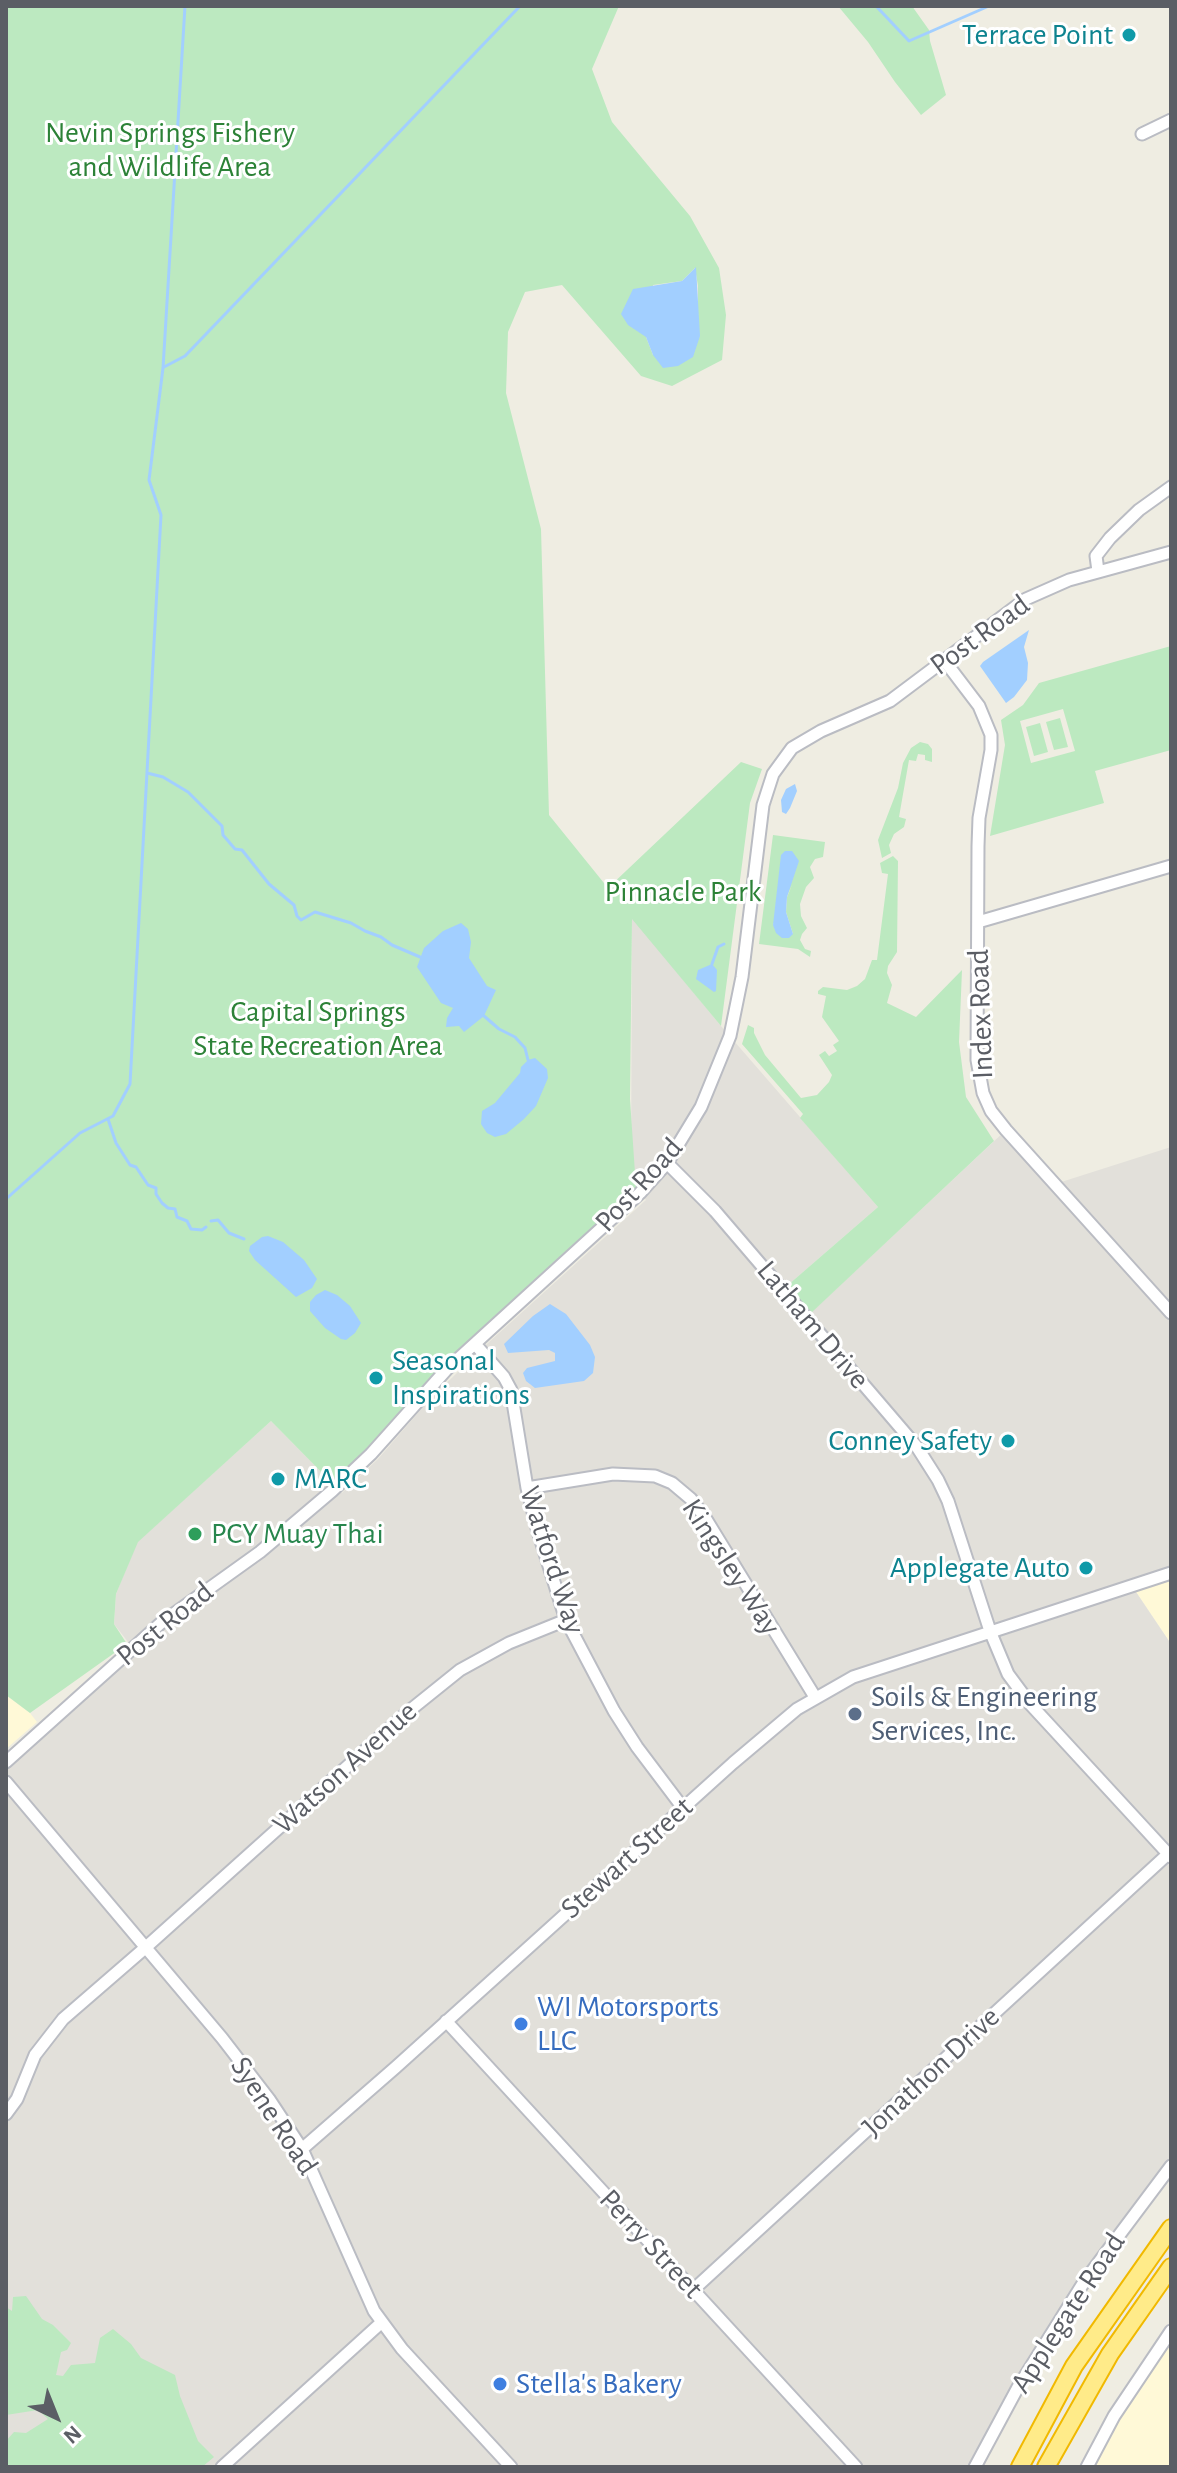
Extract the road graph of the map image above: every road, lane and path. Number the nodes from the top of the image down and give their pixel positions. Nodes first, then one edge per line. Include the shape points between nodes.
1 (1171, 120) edge
2 (1142, 134) dead end
3 (1171, 487) edge
4 (1171, 552) edge
5 (1098, 571) junction
6 (944, 660) junction
7 (1171, 866) edge
8 (978, 922) junction
9 (667, 1163) junction
10 (1171, 1313) edge
11 (475, 1344) junction
12 (527, 1488) junction
13 (1171, 1573) edge
14 (566, 1620) junction
15 (990, 1631) junction
16 (815, 1697) junction
17 (6, 1762) edge
18 (6, 1782) edge
19 (683, 1808) junction
20 (1169, 1856) edge
21 (145, 1948) junction
22 (446, 2021) junction
23 (6, 2114) edge
24 (302, 2149) junction
25 (1171, 2166) edge
26 (1171, 2228) edge
27 (1171, 2267) edge
28 (693, 2290) junction
29 (382, 2322) junction
30 (1171, 2331) edge
31 (1074, 2366) junction
32 (222, 2467) edge
33 (511, 2467) edge
34 (856, 2467) edge
35 (975, 2467) edge
36 (1013, 2467) edge
37 (1020, 2467) edge
38 (1046, 2467) edge
39 (1087, 2467) edge

1 - 2 street
3 - 5 street via 1110,538 1096,556
4 - 5 street, Post Road
5 - 6 street, Post Road via 1026,599
6 - 8 street, Index Road via 979,706 991,735 978,832
6 - 9 street, Post Road via 890,701 804,740 773,774 763,805 735,1019 708,1093
7 - 8 street
8 - 10 street, Index Road via 977,1060 991,1111
9 - 11 street, Post Road
9 - 15 street, Latham Drive via 715,1211 917,1447 948,1501
11 - 12 street, Watford Way via 511,1390
11 - 17 street, Post Road via 332,1491 260,1552 161,1623
12 - 14 street, Watford Way
12 - 16 street, Kingsley Way via 613,1474 655,1476 672,1483 704,1516
13 - 15 street, Stewart Street
14 - 19 street, Watford Way via 614,1711
14 - 21 street, Watson Avenue via 509,1643 452,1675
15 - 16 street, Stewart Street via 853,1677
15 - 20 street, Latham Drive via 1008,1674 1031,1705
16 - 19 street, Stewart Street
18 - 21 street, Syene Road
19 - 22 street, Stewart Street
20 - 28 street, Jonathon Drive
21 - 23 street via 46,2038
21 - 24 street, Syene Road via 222,2038
22 - 24 street, Stewart Street
22 - 28 street, Perry Street
24 - 29 street, Syene Road
25 - 35 street, Applegate Road via 1084,2282
26 - 31 highway
27 - 38 highway via 1110,2354
28 - 34 street, Perry Street
29 - 32 street
29 - 33 street, Syene Road
30 - 39 street
31 - 36 highway
31 - 37 highway

